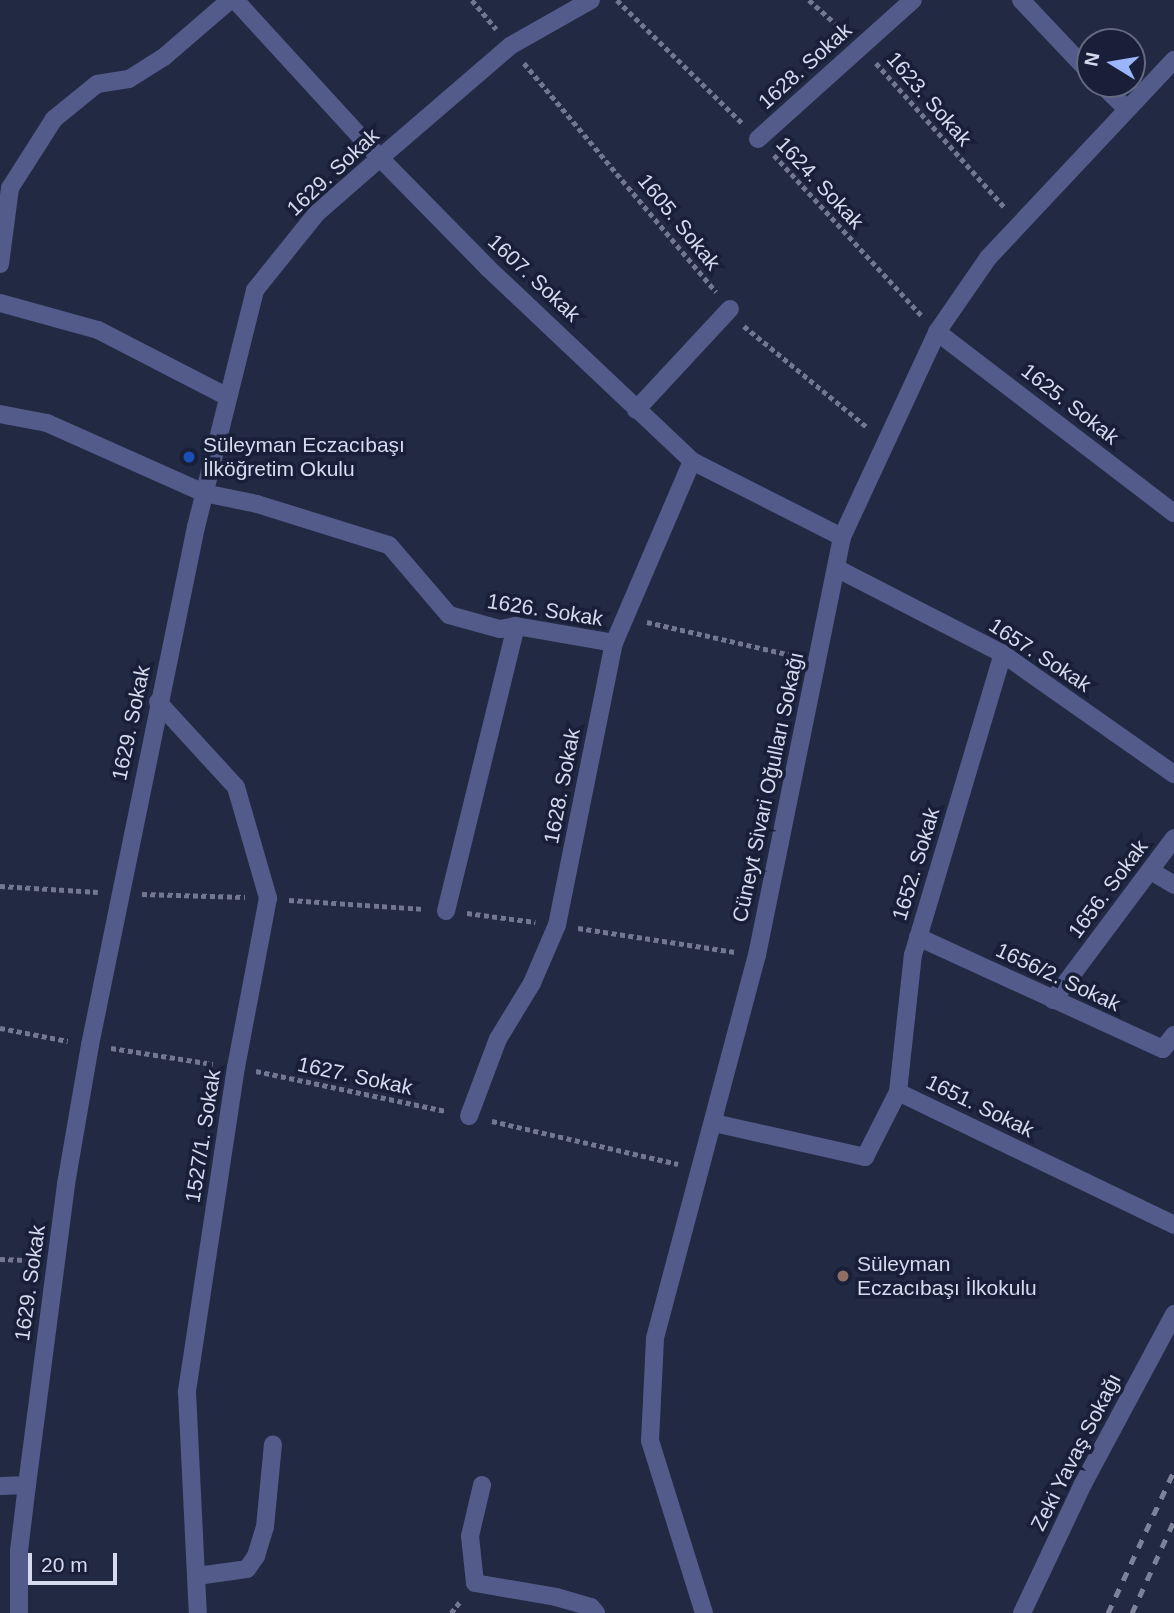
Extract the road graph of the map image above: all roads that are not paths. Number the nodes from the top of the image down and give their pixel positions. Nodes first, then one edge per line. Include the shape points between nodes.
1 (233, 0) edge
2 (591, 0) edge
3 (914, 0) edge
4 (1021, 0) edge
5 (1076, 59) edge
6 (1174, 60) edge
7 (1116, 98) edge
8 (1127, 109) junction
9 (758, 139) road end
10 (380, 158) junction
11 (0, 264) edge
12 (0, 303) edge
13 (730, 309) road end
14 (937, 332) junction
15 (226, 396) junction
16 (636, 410) junction
17 (0, 414) edge
18 (692, 461) junction
19 (204, 494) junction
20 (1174, 513) edge
21 (842, 537) junction
22 (836, 568) junction
23 (516, 626) junction
24 (614, 643) junction
25 (1003, 654) junction
26 (158, 702) junction
27 (1174, 774) edge
28 (1174, 838) edge
29 (1152, 871) junction
30 (1174, 885) edge
31 (446, 911) dead end
32 (918, 937) junction
33 (1053, 1000) junction
34 (1174, 1035) edge
35 (898, 1092) junction
36 (469, 1116) road end
37 (714, 1123) junction
38 (1174, 1224) edge
39 (1174, 1314) edge
40 (273, 1444) dead end
41 (27, 1485) junction
42 (482, 1485) dead end
43 (0, 1486) edge
44 (197, 1576) junction
45 (19, 1613) edge
46 (198, 1613) edge
47 (596, 1613) edge
48 (704, 1613) edge
49 (1022, 1613) edge

1 - 10 street, 1607. Sokak
1 - 11 street via 164,57 129,79 97,84 54,119 10,188
2 - 10 street, 1629. Sokak via 510,46
3 - 9 street, 1628. Sokak
4 - 5 street
6 - 8 street, Cüneyt Sivari Oğulları Sokağı
7 - 8 street
8 - 14 street, Cüneyt Sivari Oğulları Sokağı via 988,258
10 - 15 street, 1629. Sokak via 317,213 255,290
10 - 16 street, 1607. Sokak
12 - 15 street via 98,330
13 - 16 street
14 - 20 street, 1625. Sokak
14 - 21 street, Cüneyt Sivari Oğulları Sokağı
15 - 19 street, 1629. Sokak
16 - 18 street, 1607. Sokak
17 - 19 street, 1626. Sokak via 47,423
18 - 21 street, 1607. Sokak
18 - 24 street, 1628. Sokak
19 - 23 street, 1626. Sokak via 257,504 389,545 449,615 500,629
19 - 26 street, 1629. Sokak
21 - 22 street, Cüneyt Sivari Oğulları Sokağı
22 - 25 street, 1657. Sokak
22 - 37 street, Cüneyt Sivari Oğulları Sokağı via 757,955
23 - 24 street, 1626. Sokak
23 - 31 street
24 - 36 street, 1628. Sokak via 556,925 532,983 498,1039
25 - 27 street, 1657. Sokak
25 - 32 street, 1652. Sokak
26 - 41 street, 1629. Sokak via 90,1045
26 - 44 street, 1527/1. Sokak via 236,787 268,898 236,1067 187,1392
28 - 29 street, 1656. Sokak
29 - 30 street
29 - 33 street, 1656. Sokak
32 - 33 street, 1656/2. Sokak
32 - 35 street, 1652. Sokak
33 - 34 street, 1656/2. Sokak via 1163,1049
35 - 37 street, 1651. Sokak via 865,1157
35 - 38 street, 1651. Sokak
37 - 48 street, Cüneyt Sivari Oğulları Sokağı via 655,1338 650,1441
39 - 49 street, Zeki Yavaş Sokağı via 1083,1484
40 - 44 street via 265,1527 256,1556 247,1569
41 - 43 street
41 - 45 street, 1629. Sokak via 19,1551
42 - 47 street via 470,1536 475,1583 556,1597 591,1607
44 - 46 street, 1527/1. Sokak

